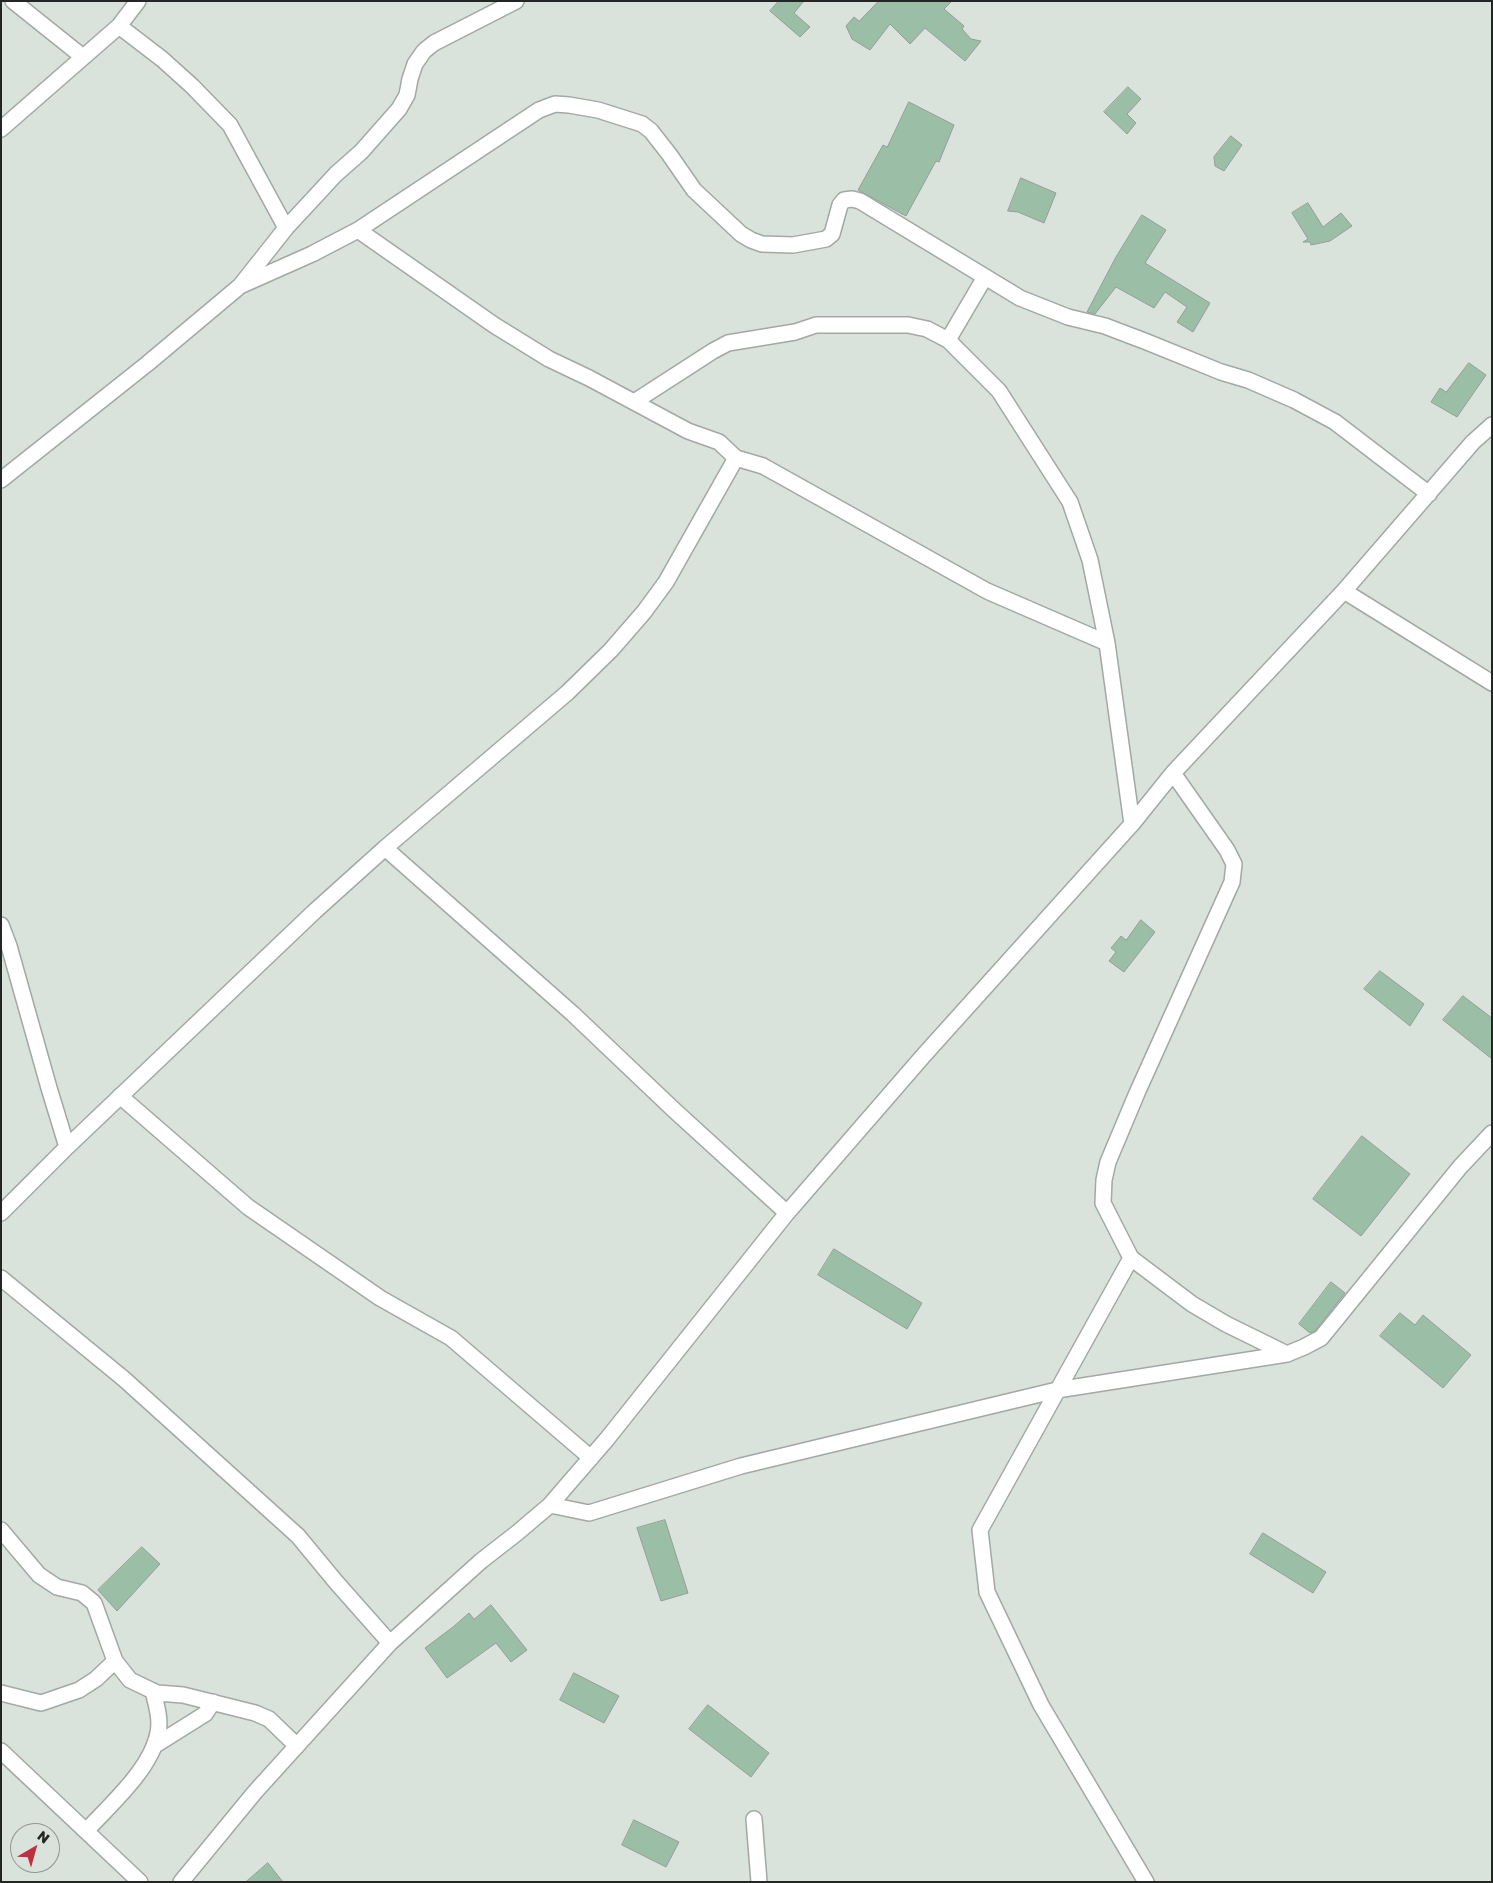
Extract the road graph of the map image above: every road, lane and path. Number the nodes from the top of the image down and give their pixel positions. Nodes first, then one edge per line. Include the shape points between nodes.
1 (13, 1) edge
2 (138, 1) edge
3 (516, 1) edge
4 (119, 26) junction
5 (83, 56) junction
6 (1, 129) edge
7 (286, 228) junction
8 (358, 230) junction
9 (985, 277) junction
10 (240, 286) junction
11 (948, 340) junction
12 (634, 402) junction
13 (1492, 425) edge
14 (736, 458) junction
15 (1, 480) edge
16 (1429, 494) junction
17 (1344, 591) junction
18 (1107, 643) junction
19 (1492, 683) edge
20 (1173, 772) junction
21 (1132, 824) junction
22 (385, 848) junction
23 (1, 925) edge
24 (120, 1096) junction
25 (1492, 1133) edge
26 (67, 1147) junction
27 (1, 1213) edge
28 (787, 1213) junction
29 (1131, 1258) junction
30 (1, 1278) edge
31 (1287, 1354) junction
32 (1057, 1390) junction
33 (591, 1458) junction
34 (550, 1505) junction
35 (1, 1530) edge
36 (390, 1642) junction
37 (115, 1662) junction
38 (153, 1691) junction
39 (1, 1693) edge
40 (213, 1702) junction
41 (154, 1746) junction
42 (296, 1746) junction
43 (1, 1751) edge
44 (754, 1818) dead end
45 (86, 1831) junction
46 (140, 1882) edge
47 (180, 1882) edge
48 (759, 1882) edge
49 (1146, 1882) edge

1 - 5 street
2 - 4 street
3 - 7 street via 424,51 415,64 407,95 399,109
4 - 5 street
4 - 7 street via 174,70 230,125
5 - 6 street
7 - 10 street
8 - 9 street via 539,110 555,104 569,104 642,124 651,131 694,190 750,240 762,244 793,245 826,239 833,231 840,205 852,198
8 - 10 street
8 - 12 street via 518,340
9 - 11 street
9 - 16 street via 1020,298 1148,342 1294,400 1335,422
10 - 15 street
11 - 12 street via 908,324 816,325 728,344
11 - 18 street via 999,391 1070,502 1090,560
12 - 14 street via 688,431 720,442
13 - 16 street via 1473,442
14 - 18 street via 763,466 987,592
14 - 22 street via 666,582 611,650 567,693
16 - 17 street
17 - 19 street
17 - 20 street
18 - 21 street
20 - 21 street
20 - 29 street via 1234,864 1232,882 1108,1162 1103,1204
21 - 28 street via 989,980
22 - 24 street
22 - 28 street via 573,1014
23 - 26 street
24 - 26 street
24 - 33 street via 248,1207 380,1298 450,1338
25 - 31 street via 1460,1167 1321,1338
26 - 27 street
28 - 33 street
29 - 31 street via 1192,1304
29 - 32 street
30 - 36 street via 124,1379 298,1536
31 - 32 street
32 - 34 street via 741,1466 589,1513
32 - 49 street via 980,1530 987,1592 1041,1705
33 - 34 street
34 - 36 street
35 - 37 street via 39,1575 57,1587 82,1593 94,1603
36 - 42 street
37 - 38 street via 130,1680
37 - 39 street via 78,1690 41,1703
38 - 40 street
38 - 41 street via 159,1715
40 - 41 street via 205,1714
40 - 42 street via 269,1719
41 - 45 street via 151,1756 137,1774
42 - 47 street
43 - 45 street
44 - 48 street
45 - 46 street

